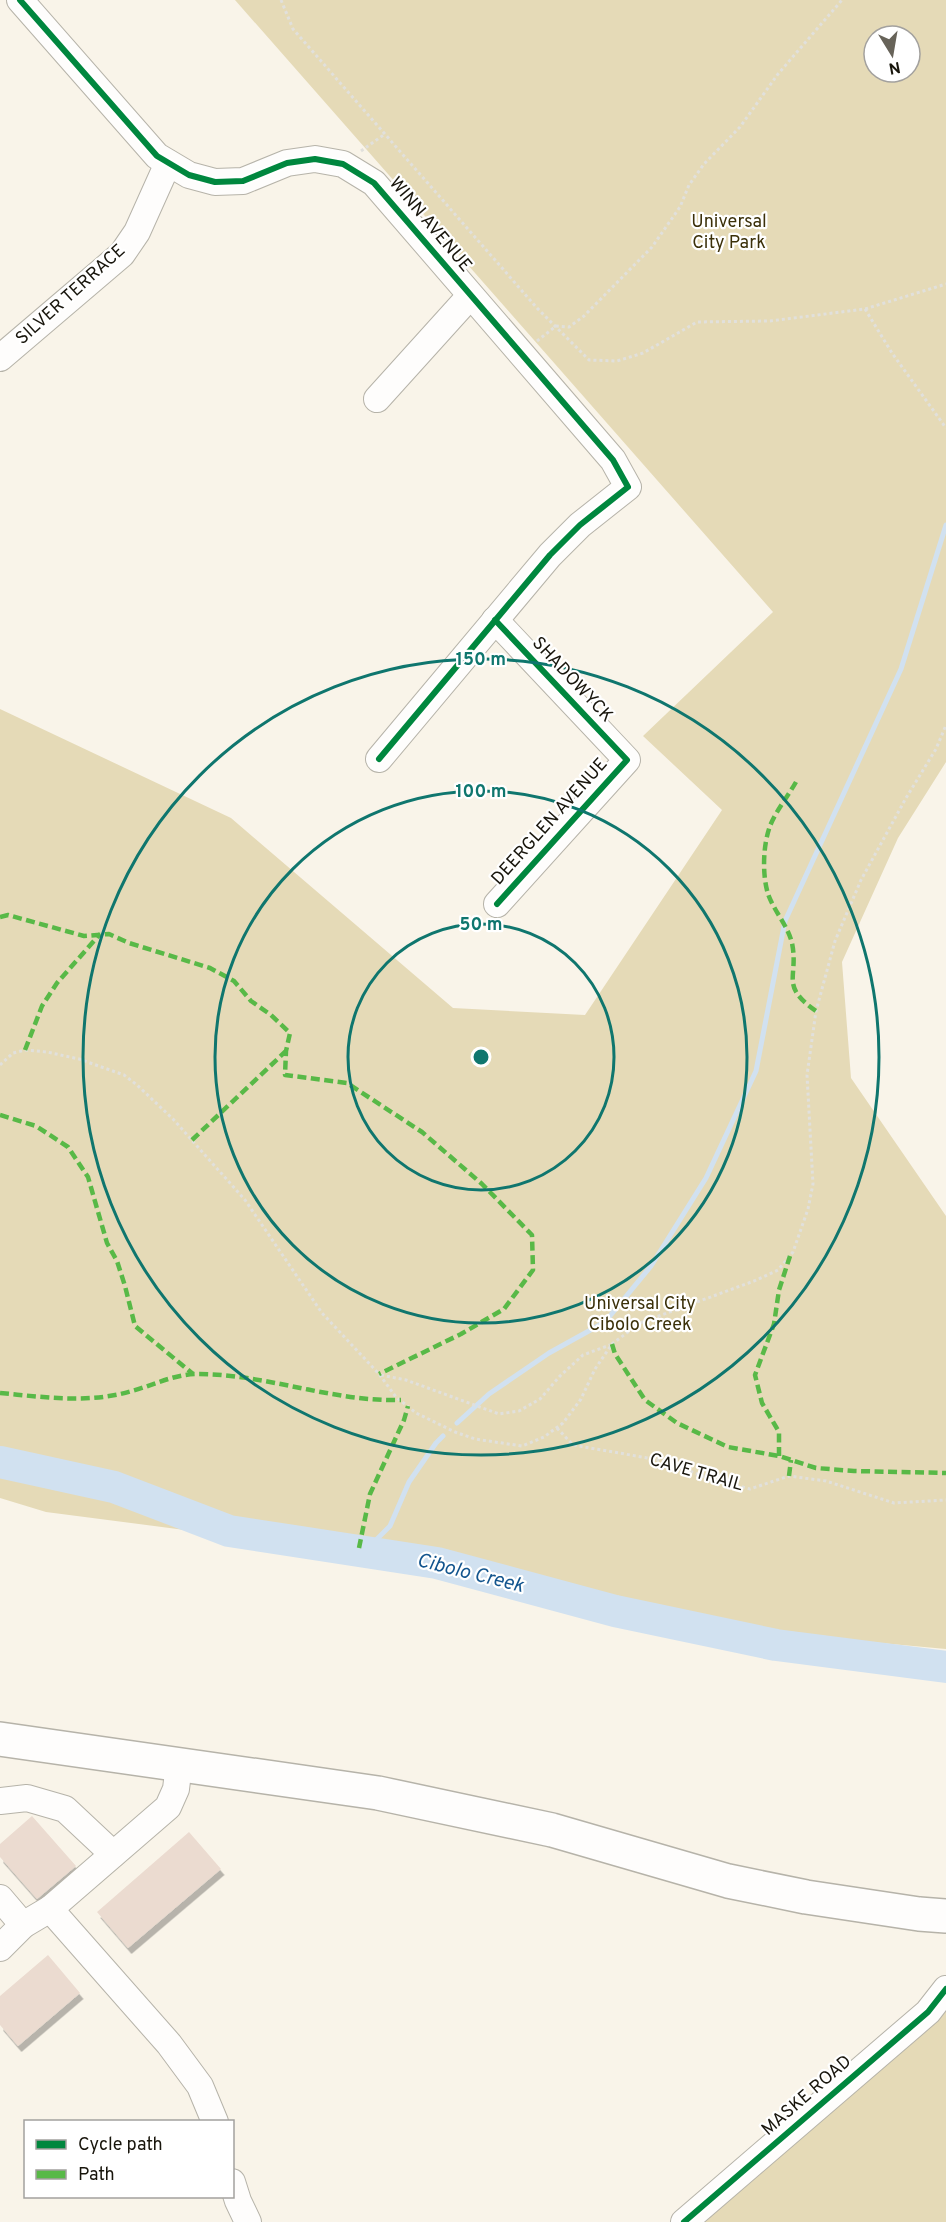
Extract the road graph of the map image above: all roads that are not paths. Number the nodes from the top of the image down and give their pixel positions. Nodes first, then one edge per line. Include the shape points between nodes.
1 (20, 0) edge
2 (168, 163) junction
3 (470, 296) junction
4 (0, 358) edge
5 (377, 399) dead end
6 (495, 620) junction
7 (379, 759) dead end
8 (627, 760) joint
9 (496, 904) dead end
10 (0, 1738) edge
11 (179, 1764) junction
12 (0, 1802) edge
13 (113, 1854) junction
14 (0, 1898) edge
15 (50, 1909) junction
16 (946, 1916) edge
17 (23, 1925) junction
18 (0, 1948) edge
19 (946, 1989) edge
20 (215, 2120) edge
21 (234, 2188) edge
22 (248, 2222) edge
23 (684, 2222) edge

1 - 2 street, WINN AVENUE via 157,156
2 - 3 street, WINN AVENUE via 189,175 216,182 243,181 287,163 315,159 343,164 374,183
2 - 4 street, SILVER TERRACE via 137,232 122,254
3 - 5 street
3 - 6 street, WINN AVENUE via 613,460 628,487 580,525
6 - 7 street
6 - 8 street, SHADOWYCK
8 - 9 street, DEERGLEN AVENUE
10 - 11 main road
11 - 13 street via 176,1789 168,1807
11 - 16 main road via 378,1793 552,1830 728,1881 806,1898
12 - 13 street via 27,1797 65,1809
13 - 15 street
14 - 17 street
15 - 17 street
15 - 20 street via 169,2044 200,2086
17 - 18 street
19 - 23 street, MASKE ROAD via 928,2012
21 - 22 street

